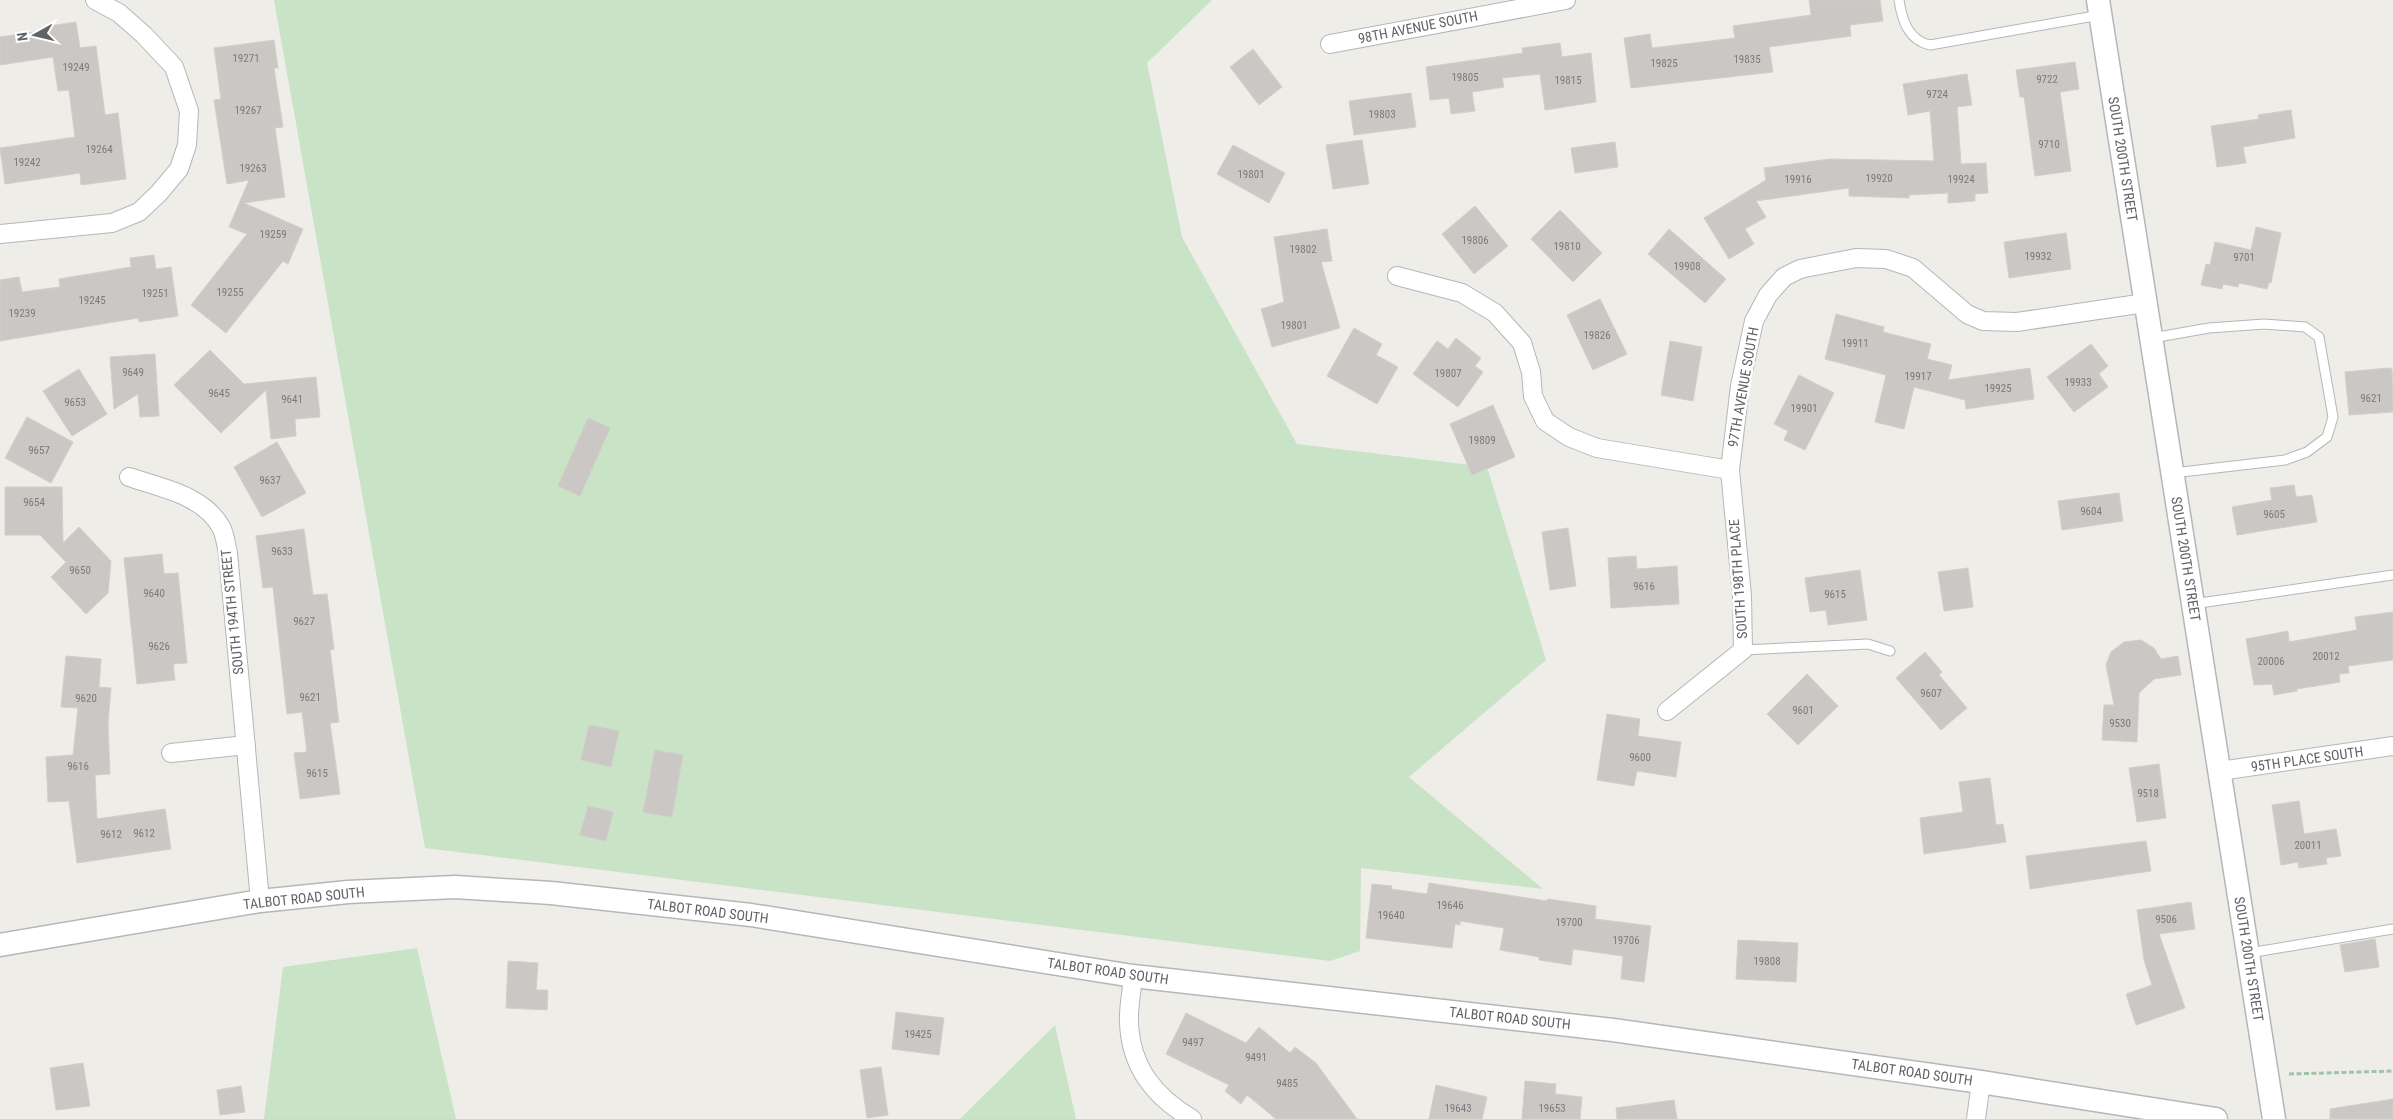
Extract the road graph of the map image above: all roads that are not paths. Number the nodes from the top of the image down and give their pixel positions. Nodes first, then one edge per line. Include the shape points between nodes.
1 (95, 0) edge
2 (1566, 0) edge
3 (1899, 0) edge
4 (2099, 8) edge
5 (1330, 44) dead end
6 (0, 234) edge
7 (1396, 276) dead end
8 (2145, 303) junction
9 (2151, 338) junction
10 (1730, 470) junction
11 (2173, 473) junction
12 (129, 477) dead end
13 (2393, 575) edge
14 (2193, 604) junction
15 (1743, 650) junction
16 (1890, 651) dead end
17 (1667, 711) dead end
18 (246, 745) junction
19 (2393, 746) edge
20 (171, 753) dead end
21 (2220, 771) junction
22 (260, 901) junction
23 (2393, 929) edge
24 (0, 945) edge
25 (2248, 953) junction
26 (1133, 976) junction
27 (1981, 1082) junction
28 (1192, 1119) edge
29 (1976, 1119) edge
30 (2216, 1119) edge
31 (2274, 1119) edge

1 - 6 street via 144,35 174,67 189,111 187,145 179,169 139,212 112,223
2 - 5 street, 98TH AVENUE SOUTH
3 - 4 lane via 1907,29 1920,43 1930,44
4 - 8 street, SOUTH 200TH STREET
7 - 10 street via 1462,293 1495,313 1522,343 1531,372 1533,396 1545,421 1570,438 1597,448
8 - 9 street, SOUTH 200TH STREET
8 - 10 street, 97TH AVENUE SOUTH via 2017,322 1983,322 1966,314 1913,268 1886,259 1856,258 1800,269 1784,277 1768,295 1754,322 1740,386
9 - 11 street, SOUTH 200TH STREET
9 - 11 lane via 2209,328 2264,324 2305,327 2319,337 2333,417 2326,436 2307,452 2285,460
10 - 15 street, SOUTH 198TH PLACE via 1742,596
11 - 14 street, SOUTH 200TH STREET
12 - 18 street, SOUTH 194TH STREET via 181,494 206,507 221,528 228,553
13 - 14 lane
14 - 21 street, SOUTH 200TH STREET
15 - 16 lane via 1868,644
15 - 17 street, SOUTH 198TH PLACE
18 - 20 street
18 - 22 street, SOUTH 194TH STREET
19 - 21 street, 95TH PLACE SOUTH
21 - 25 street, SOUTH 200TH STREET
22 - 24 street, TALBOT ROAD SOUTH
22 - 26 street, TALBOT ROAD SOUTH via 348,892 455,887 551,893 751,915
23 - 25 lane
25 - 31 street, SOUTH 200TH STREET
26 - 27 street, TALBOT ROAD SOUTH via 1613,1030
26 - 28 street via 1128,1022 1132,1048 1140,1069 1154,1090
27 - 29 street
27 - 30 street, TALBOT ROAD SOUTH

